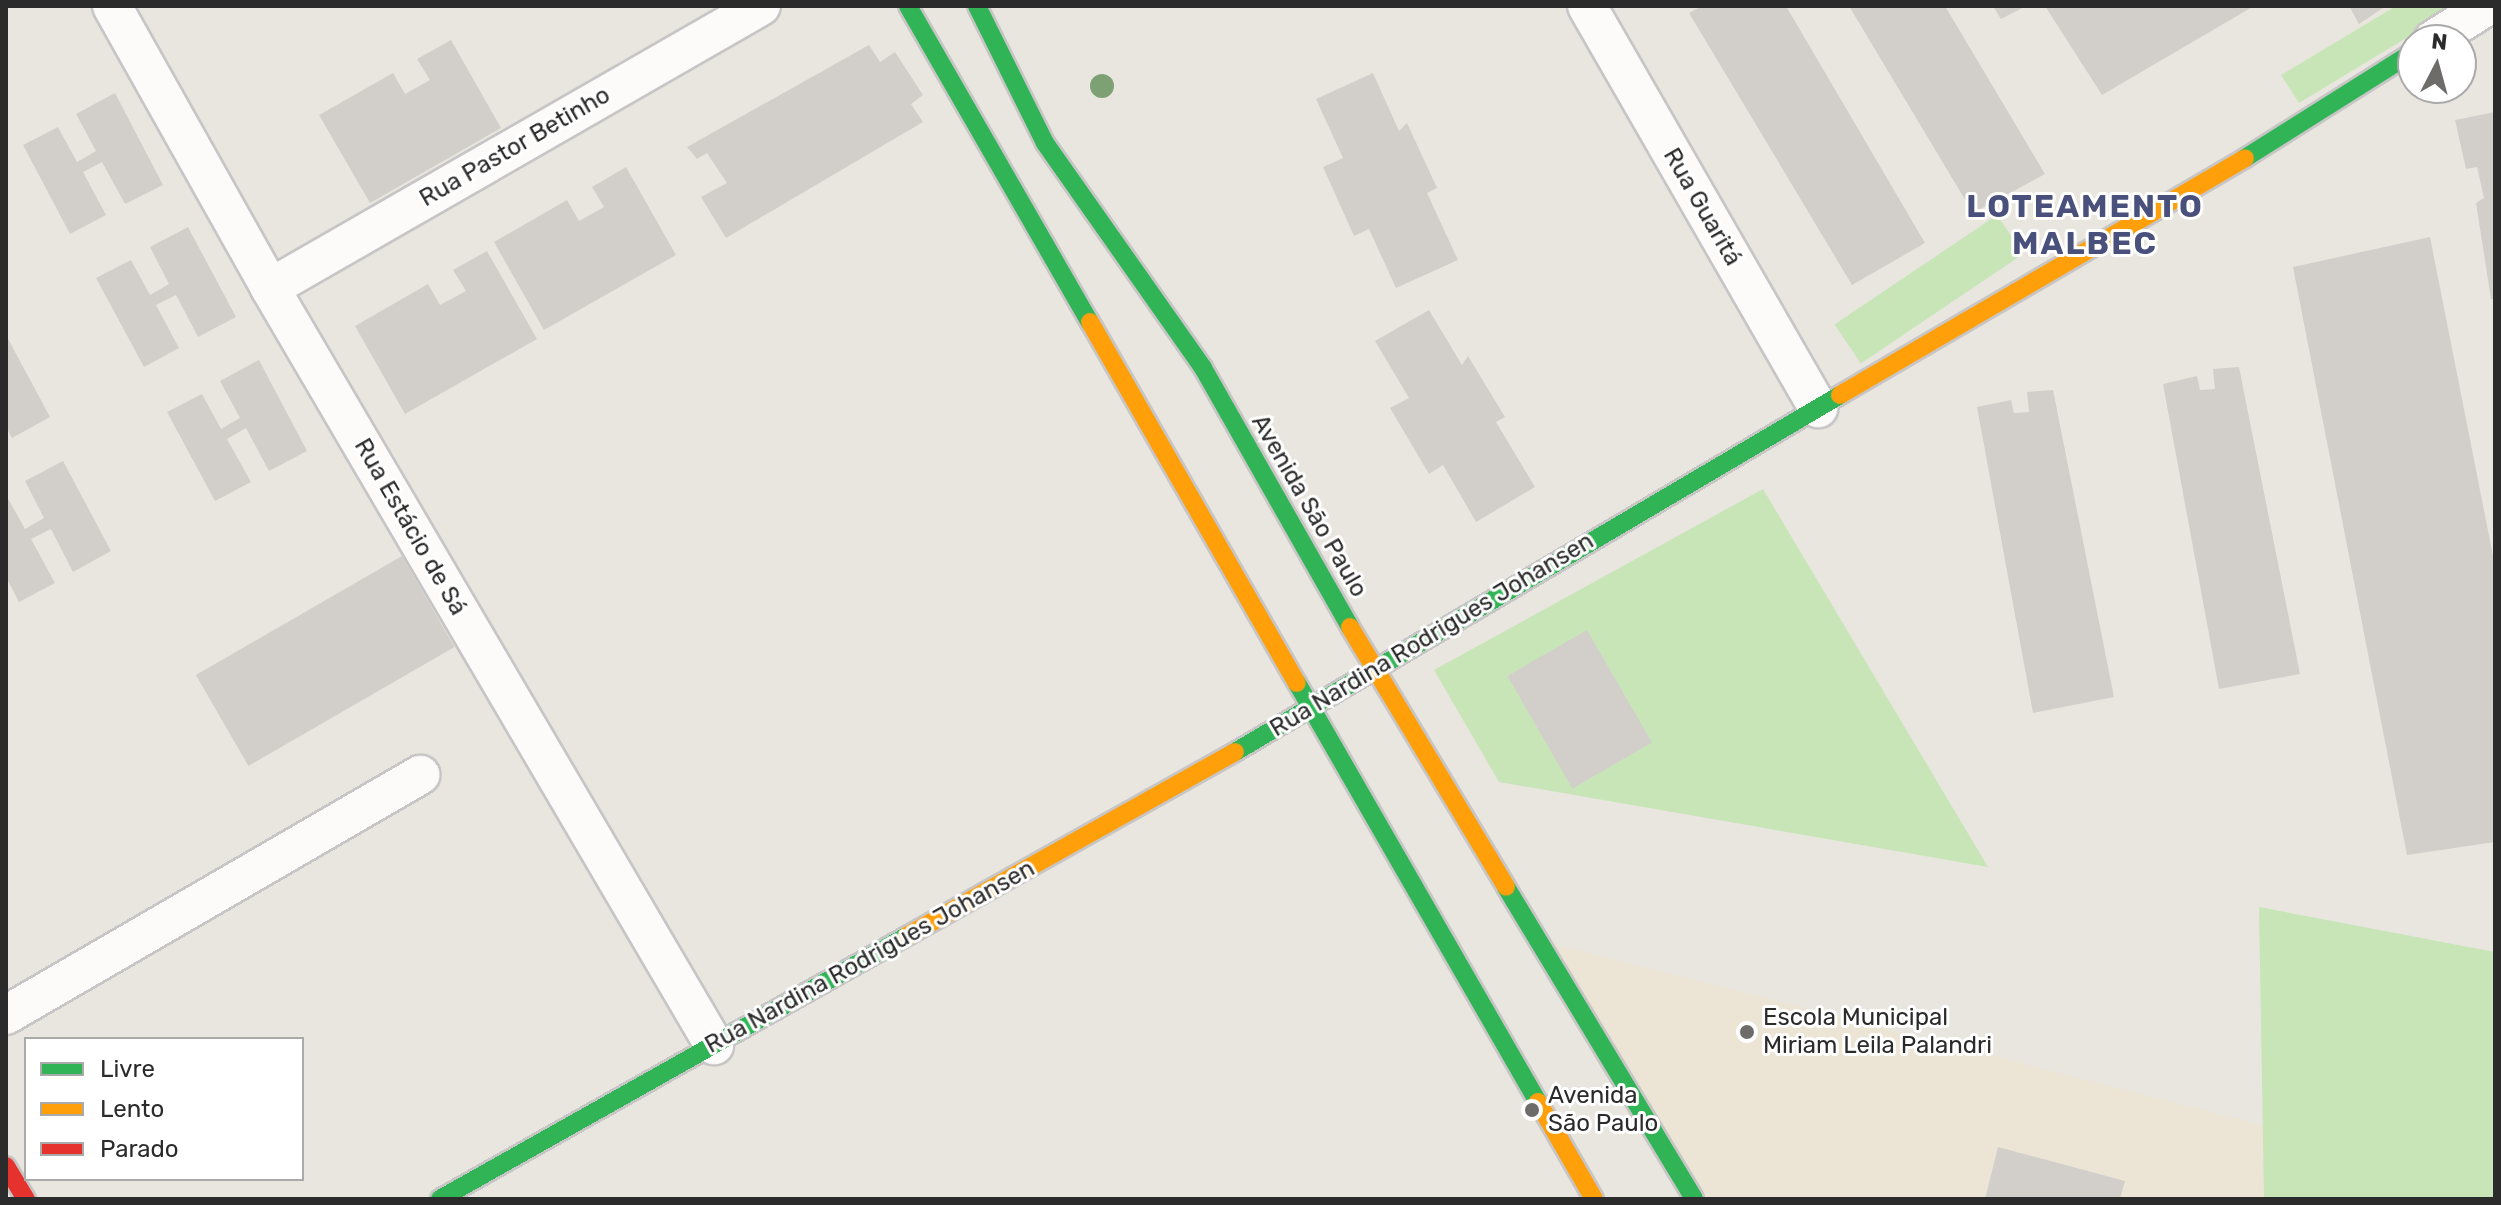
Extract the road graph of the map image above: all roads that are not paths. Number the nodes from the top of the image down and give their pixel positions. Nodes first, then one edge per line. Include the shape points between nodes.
1 (112, 6) edge
2 (761, 6) edge
3 (908, 6) edge
4 (977, 6) edge
5 (1587, 6) edge
6 (2487, 6) edge
7 (2458, 24) edge
8 (2397, 62) edge
9 (270, 288) junction
10 (1818, 408) junction
11 (1375, 670) junction
12 (1311, 709) junction
13 (420, 775) dead end
14 (6, 1015) edge
15 (714, 1045) junction
16 (6, 1166) edge
17 (26, 1199) edge
18 (440, 1199) edge
19 (1594, 1199) edge
20 (1694, 1199) edge

1 - 9 street, Rua Estácio de Sá
2 - 9 street, Rua Pastor Betinho
3 - 12 main road
4 - 11 main road, Avenida São Paulo via 1045,143 1203,368
5 - 10 street, Rua Guaritá
6 - 7 street
8 - 10 main road, Rua Nardina Rodrigues Johansen via 2171,205
9 - 15 street, Rua Estácio de Sá
10 - 11 main road, Rua Nardina Rodrigues Johansen
11 - 12 main road, Rua Nardina Rodrigues Johansen
11 - 20 main road, Avenida São Paulo
12 - 15 main road, Rua Nardina Rodrigues Johansen
12 - 19 main road
13 - 14 street
15 - 18 main road, Rua Nardina Rodrigues Johansen
16 - 17 main road

